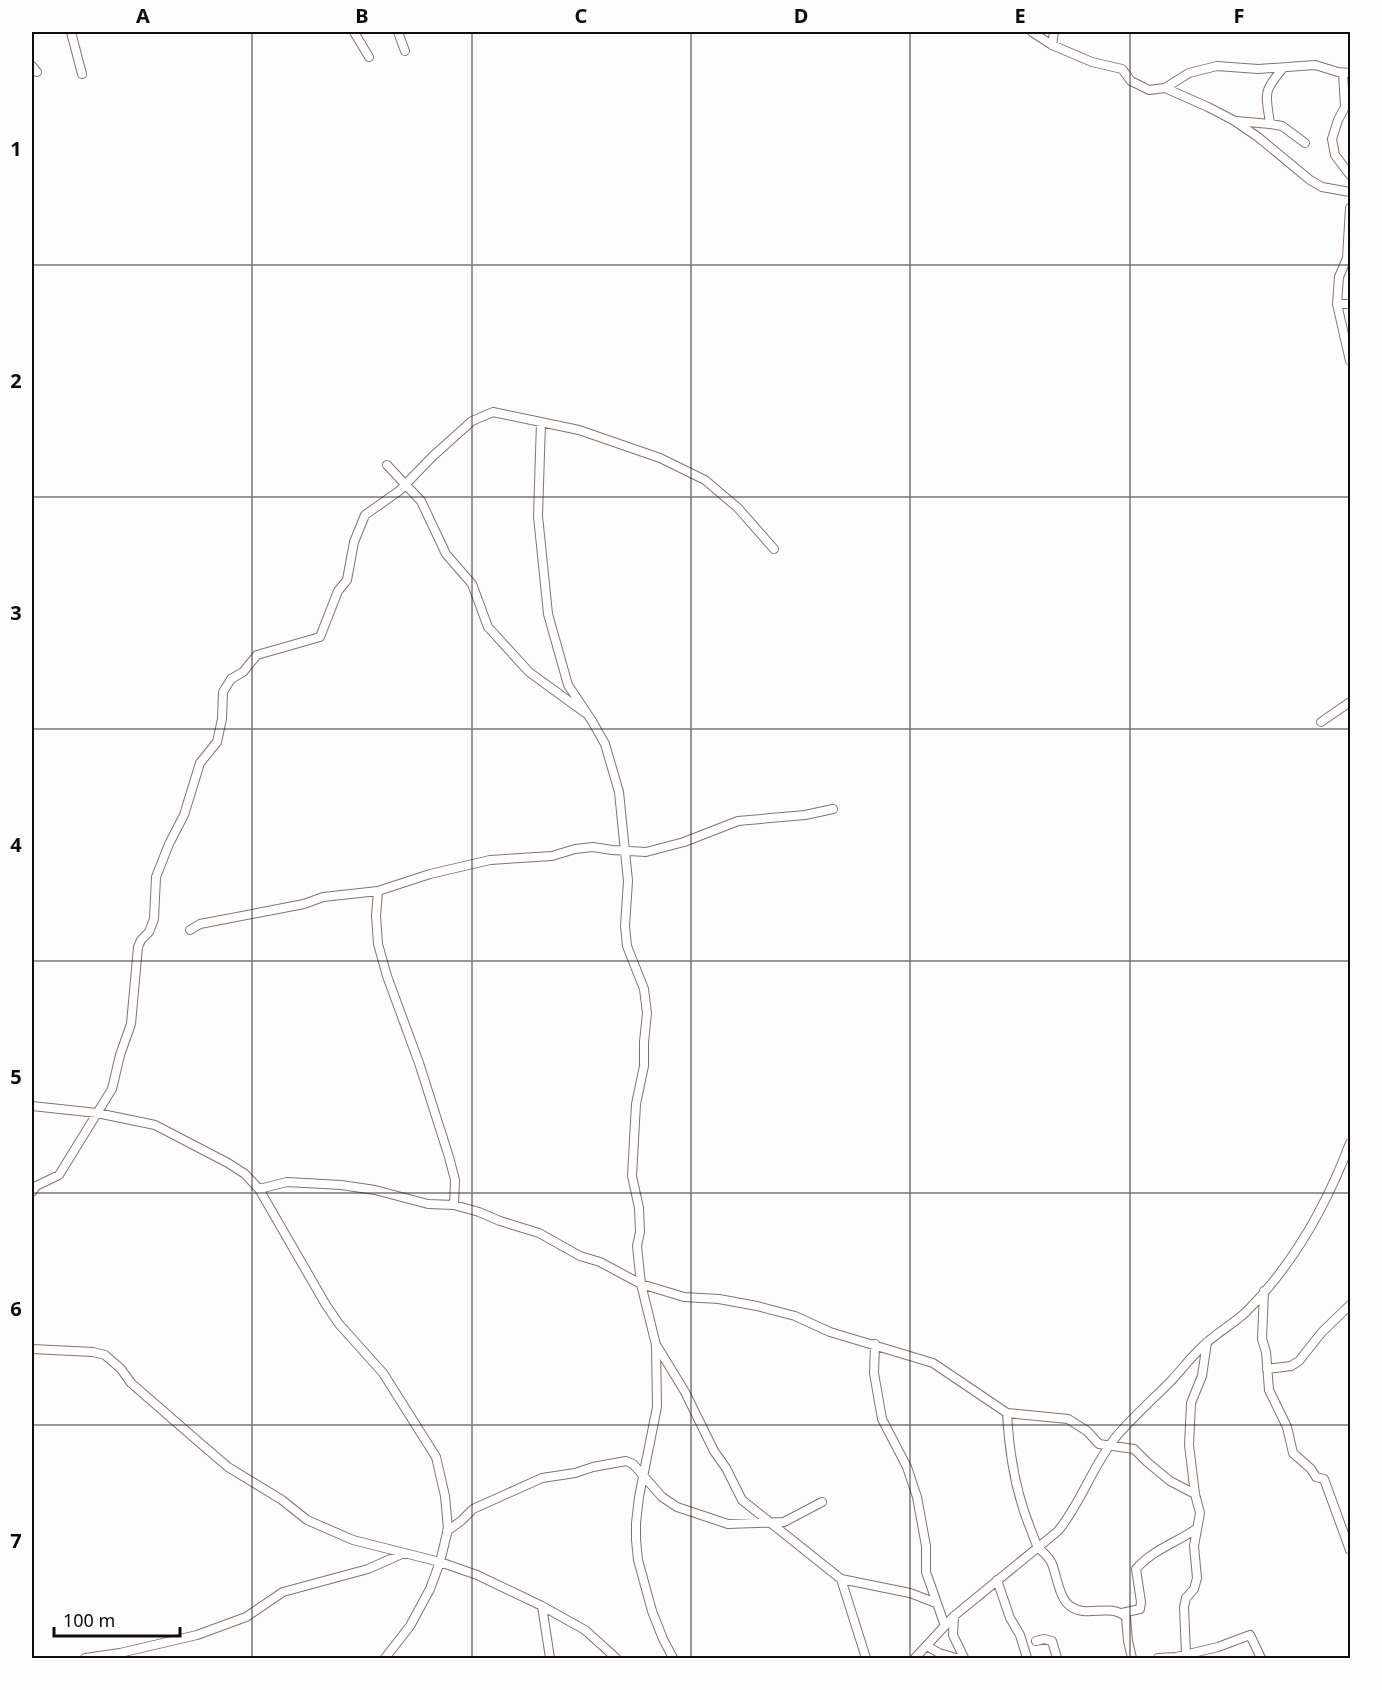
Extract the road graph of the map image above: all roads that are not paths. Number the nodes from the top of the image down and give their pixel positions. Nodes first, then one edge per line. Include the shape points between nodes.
1 (71, 32) edge
2 (354, 32) edge
3 (398, 32) edge
4 (1032, 32) edge
5 (1054, 32) edge
6 (1052, 45) junction
7 (405, 51) dead end
8 (369, 57) dead end
9 (1283, 68) junction
10 (1347, 73) edge
11 (82, 74) dead end
12 (1165, 88) junction
13 (1233, 120) junction
14 (1270, 124) junction
15 (1305, 143) dead end
16 (1350, 175) edge
17 (1350, 192) edge
18 (1350, 208) edge
19 (1349, 259) edge
20 (1337, 303) junction
21 (1350, 304) edge
22 (1350, 361) edge
23 (541, 422) junction
24 (387, 465) dead end
25 (406, 484) junction
26 (774, 549) dead end
27 (1350, 702) edge
28 (589, 716) junction
29 (1321, 722) dead end
30 (833, 809) dead end
31 (624, 850) junction
32 (378, 891) junction
33 (190, 930) dead end
34 (32, 1106) edge
35 (97, 1113) junction
36 (1350, 1143) edge
37 (259, 1189) junction
38 (32, 1191) edge
39 (454, 1205) junction
40 (641, 1284) junction
41 (1264, 1291) junction
42 (1350, 1305) edge
43 (1207, 1342) junction
44 (875, 1344) junction
45 (656, 1345) junction
46 (32, 1349) edge
47 (1268, 1369) junction
48 (1007, 1413) junction
49 (1110, 1446) junction
50 (642, 1475) junction
51 (1194, 1494) junction
52 (822, 1502) dead end
53 (773, 1523) junction
54 (1196, 1529) junction
55 (447, 1531) junction
56 (1039, 1547) junction
57 (1350, 1550) edge
58 (404, 1553) junction
59 (440, 1562) junction
60 (841, 1579) junction
61 (997, 1580) junction
62 (936, 1603) junction
63 (542, 1606) junction
64 (1122, 1613) junction
65 (954, 1616) junction
66 (945, 1626) junction
67 (1036, 1641) dead end
68 (927, 1646) junction
69 (1186, 1654) junction
70 (93, 1658) edge
71 (954, 1658) edge
72 (85, 1659) edge
73 (385, 1659) edge
74 (550, 1659) edge
75 (616, 1659) edge
76 (673, 1659) edge
77 (866, 1659) edge
78 (915, 1659) edge
79 (964, 1659) edge
80 (1027, 1659) edge
81 (1057, 1659) edge
82 (1132, 1659) edge
83 (1158, 1659) edge
84 (1261, 1659) edge

1 - 11 street
2 - 8 street
3 - 7 street
4 - 6 street
5 - 6 street
6 - 12 street via 1122,69 1138,86 1149,90
9 - 10 street via 1315,65
9 - 12 street via 1202,69
9 - 14 street via 1268,88
10 - 16 street via 1345,107 1332,139 1335,155
12 - 13 street
13 - 14 street
13 - 17 street via 1310,180 1322,187
14 - 15 street via 1282,126
18 - 19 street
19 - 20 street via 1339,277
20 - 21 street
20 - 22 street
23 - 25 street via 493,411 472,421
23 - 26 street via 579,430 660,458 705,480 738,508
23 - 28 street via 538,516 548,614 568,685
24 - 25 street
25 - 28 street via 421,501 446,554 472,584 488,627 529,672
25 - 35 street via 365,515 354,542 347,580 338,591 320,637 257,655 231,679 224,692 217,742 200,763 184,815 156,877 154,919 138,947 131,1024 112,1089
27 - 29 street
28 - 31 street via 605,744 619,792
30 - 31 street via 751,819 646,852
31 - 32 street via 583,848 552,856 490,860
31 - 40 street via 628,881 627,946 644,989 647,1013 632,1176 639,1208
32 - 33 street via 323,897 200,924
32 - 39 street via 378,944 446,1149 455,1180
34 - 35 street
35 - 37 street via 155,1125 228,1163
35 - 38 street via 59,1175
36 - 41 street via 1309,1228
37 - 39 street via 287,1182 311,1182 375,1190 428,1204
37 - 55 street via 326,1305 383,1373 436,1457 445,1496
39 - 40 street via 539,1233
40 - 44 street via 684,1297 757,1306
40 - 45 street
41 - 43 street via 1244,1313
41 - 47 street via 1262,1339
42 - 47 street via 1299,1362
43 - 49 street
43 - 51 street via 1202,1376 1191,1403 1189,1445
44 - 48 street via 933,1362
44 - 62 street via 874,1373 882,1419 907,1467 917,1497 926,1546 926,1572
45 - 50 street via 657,1407
45 - 53 street via 742,1500
46 - 58 street via 105,1355 131,1383 228,1467 307,1520 352,1540
47 - 57 street via 1269,1390 1287,1427 1293,1453 1316,1477 1324,1479
48 - 49 street via 1068,1419 1099,1444
48 - 56 street via 1023,1512
49 - 51 street via 1134,1449 1170,1481
49 - 56 street via 1068,1519
50 - 53 street via 662,1497 693,1514 728,1524
50 - 55 street via 626,1461 542,1478 473,1509
50 - 76 street via 636,1523 638,1560 652,1611
51 - 54 street via 1200,1513
52 - 53 street via 784,1522
53 - 60 street
54 - 64 street via 1142,1562 1136,1569 1140,1609
54 - 69 street via 1197,1578 1184,1607
55 - 59 street
56 - 61 street
56 - 64 street via 1051,1561 1064,1600 1070,1606 1080,1611 1111,1609
58 - 59 street
58 - 70 street via 368,1569 283,1592 246,1617 197,1635
59 - 63 street
59 - 73 street via 410,1626
60 - 62 street via 910,1593
60 - 77 street
61 - 65 street
61 - 80 street
62 - 66 street
63 - 74 street
63 - 75 street via 585,1630
64 - 82 street via 1126,1617
65 - 66 street
65 - 79 street via 953,1635
66 - 68 street
67 - 81 street via 1052,1641
68 - 71 street
68 - 78 street
69 - 83 street
69 - 84 street via 1250,1635
70 - 72 street

